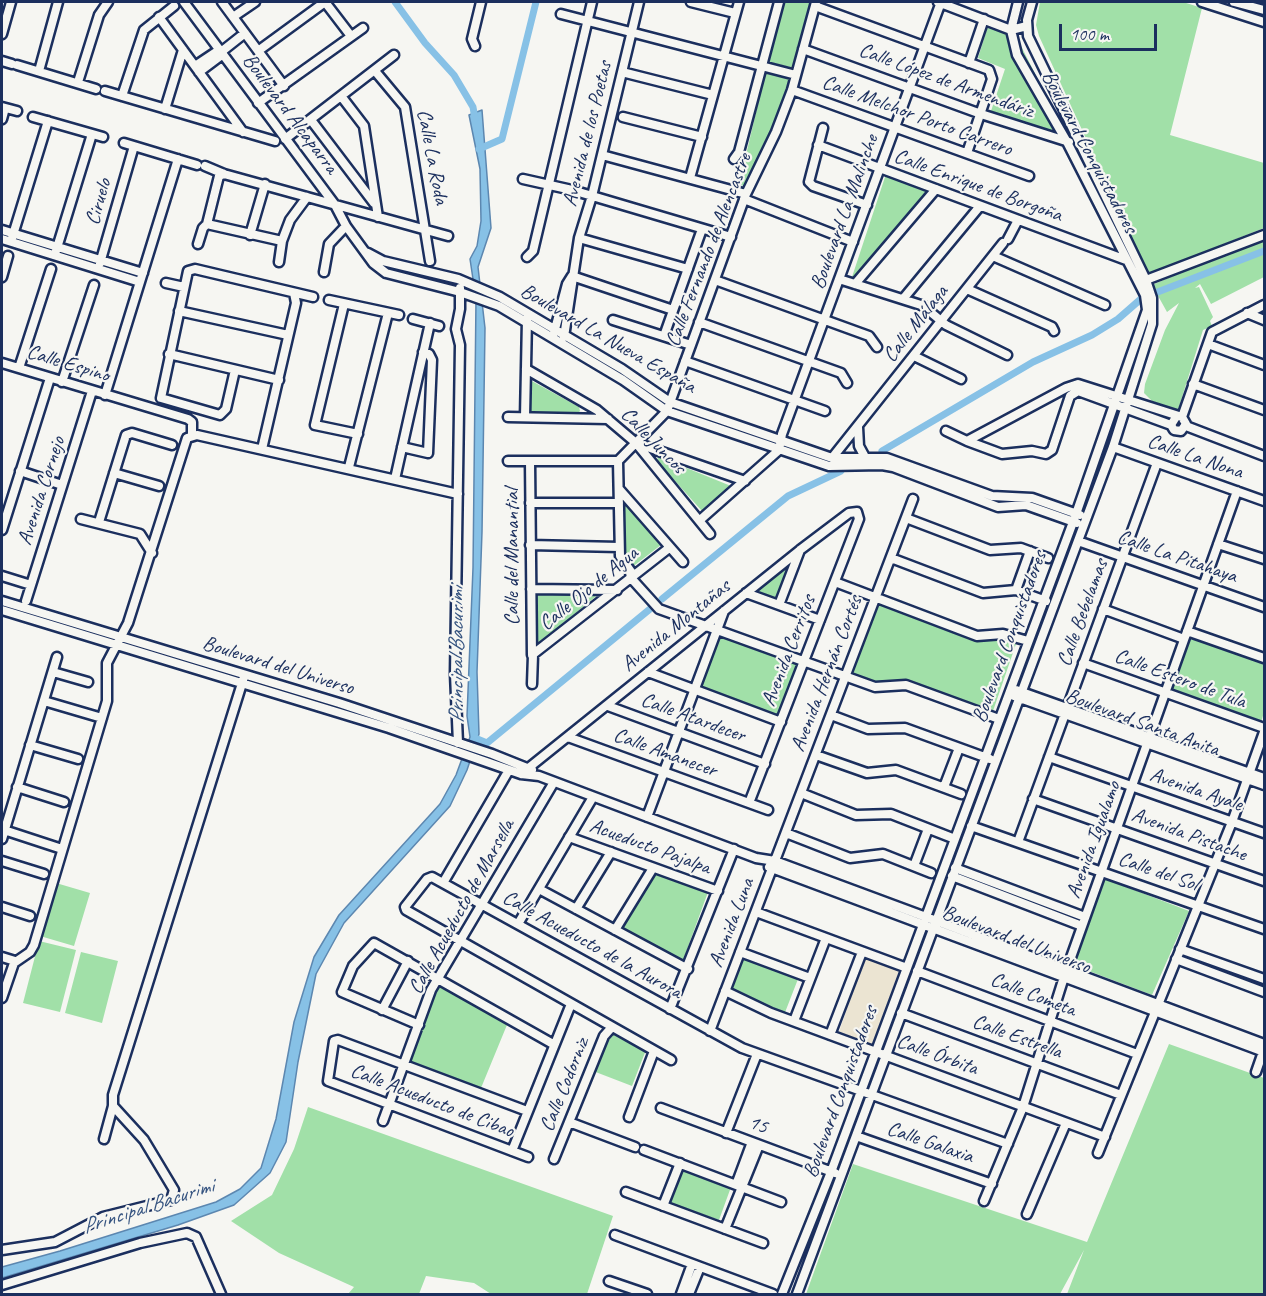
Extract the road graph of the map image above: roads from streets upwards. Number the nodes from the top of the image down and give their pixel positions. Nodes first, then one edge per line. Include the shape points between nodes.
1 (11, 2) edge
2 (58, 2) edge
3 (108, 2) edge
4 (184, 2) edge
5 (222, 2) edge
6 (255, 2) edge
7 (325, 2) edge
8 (481, 2) edge
9 (592, 2) edge
10 (639, 2) edge
11 (691, 2) edge
12 (739, 2) edge
13 (779, 2) edge
14 (940, 2) edge
15 (1018, 2) edge
16 (1032, 2) edge
17 (1202, 2) edge
18 (1234, 2) edge
19 (1214, 3) edge
20 (815, 4) edge
21 (174, 6) dead end
22 (1264, 10) edge
23 (735, 13) junction
24 (561, 14) dead end
25 (159, 17) junction
26 (233, 17) junction
27 (984, 19) junction
28 (588, 20) junction
29 (1264, 22) edge
30 (1027, 26) junction
31 (363, 27) dead end
32 (1011, 30) junction
33 (632, 31) junction
34 (245, 33) junction
35 (2, 34) edge
36 (351, 36) junction
37 (475, 46) dead end
38 (925, 46) junction
39 (803, 49) junction
40 (183, 50) junction
41 (258, 51) junction
42 (221, 52) junction
43 (394, 55) dead end
44 (724, 56) junction
45 (2, 61) edge
46 (969, 63) junction
47 (763, 66) junction
48 (197, 69) junction
49 (375, 70) junction
50 (39, 71) junction
51 (622, 72) junction
52 (796, 75) junction
53 (78, 82) junction
54 (284, 86) junction
55 (910, 87) junction
56 (792, 90) junction
57 (713, 95) junction
58 (123, 96) junction
59 (342, 96) junction
60 (258, 104) junction
61 (3, 107) edge
62 (165, 109) junction
63 (17, 111) dead end
64 (981, 114) junction
65 (33, 117) dead end
66 (623, 117) dead end
67 (2, 119) edge
68 (311, 120) junction
69 (48, 121) junction
70 (896, 126) junction
71 (823, 128) dead end
72 (243, 132) junction
73 (92, 134) junction
74 (103, 137) dead end
75 (702, 137) junction
76 (1078, 138) junction
77 (285, 139) junction
78 (275, 141) dead end
79 (1067, 142) junction
80 (124, 143) dead end
81 (818, 145) junction
82 (134, 146) junction
83 (967, 153) junction
84 (602, 154) junction
85 (178, 159) junction
86 (734, 159) dead end
87 (880, 169) junction
88 (224, 174) junction
89 (1029, 176) dead end
90 (524, 178) dead end
91 (690, 178) junction
92 (265, 184) junction
93 (550, 184) junction
94 (936, 189) junction
95 (592, 196) junction
96 (745, 196) junction
97 (307, 197) junction
98 (375, 204) junction
99 (335, 205) junction
100 (867, 205) junction
101 (980, 206) junction
102 (378, 217) junction
103 (1018, 220) junction
104 (207, 224) junction
105 (346, 226) junction
106 (702, 229) junction
107 (2, 230) edge
108 (427, 231) junction
109 (1264, 234) edge
110 (250, 235) junction
111 (448, 236) dead end
112 (730, 237) junction
113 (13, 238) junction
114 (579, 238) junction
115 (2, 239) edge
116 (282, 241) junction
117 (853, 242) junction
118 (198, 244) dead end
119 (364, 250) junction
120 (56, 251) junction
121 (8, 256) dead end
122 (993, 256) junction
123 (527, 257) dead end
124 (1126, 260) junction
125 (430, 261) dead end
126 (279, 262) dead end
127 (99, 265) junction
128 (51, 269) dead end
129 (688, 269) junction
130 (324, 272) dead end
131 (572, 276) junction
132 (2, 278) edge
133 (142, 278) junction
134 (839, 279) junction
135 (715, 280) junction
136 (1146, 280) junction
137 (461, 281) junction
138 (166, 283) dead end
139 (855, 284) junction
140 (94, 285) dead end
141 (184, 287) junction
142 (967, 289) junction
143 (463, 292) junction
144 (489, 292) joint
145 (294, 293) junction
146 (314, 297) dead end
147 (903, 299) junction
148 (329, 300) dead end
149 (491, 302) joint
150 (344, 304) junction
151 (1105, 305) dead end
152 (1264, 305) edge
153 (673, 310) junction
154 (179, 311) junction
155 (388, 313) junction
156 (1247, 313) junction
157 (399, 315) dead end
158 (527, 318) junction
159 (413, 319) dead end
160 (613, 320) dead end
161 (825, 320) junction
162 (941, 320) junction
163 (1264, 320) edge
164 (699, 322) junction
165 (430, 323) junction
166 (439, 326) dead end
167 (1054, 331) dead end
168 (554, 333) junction
169 (564, 334) junction
170 (288, 335) junction
171 (664, 336) junction
172 (562, 343) junction
173 (1208, 344) junction
174 (691, 345) junction
175 (878, 346) dead end
176 (423, 352) junction
177 (169, 354) junction
178 (1007, 355) dead end
179 (914, 356) junction
180 (685, 361) junction
181 (809, 362) junction
182 (2, 363) edge
183 (1264, 365) edge
184 (20, 368) junction
185 (525, 369) junction
186 (235, 370) junction
187 (50, 378) junction
188 (961, 379) dead end
189 (279, 380) junction
190 (62, 382) junction
191 (847, 383) dead end
192 (1193, 384) junction
193 (1073, 389) junction
194 (92, 391) junction
195 (105, 395) junction
196 (1115, 400) junction
197 (1127, 400) junction
198 (795, 401) junction
199 (670, 402) junction
200 (1126, 410) junction
201 (1264, 410) edge
202 (667, 411) junction
203 (825, 411) dead end
204 (508, 417) dead end
205 (525, 417) junction
206 (608, 419) junction
207 (1176, 420) junction
208 (858, 426) junction
209 (1186, 426) junction
210 (946, 431) dead end
211 (358, 434) junction
212 (192, 435) junction
213 (967, 441) junction
214 (636, 443) junction
215 (777, 443) junction
216 (172, 445) dead end
217 (402, 447) junction
218 (1113, 447) junction
219 (261, 449) junction
220 (1264, 456) edge
221 (831, 458) junction
222 (508, 461) dead end
223 (530, 461) junction
224 (618, 461) junction
225 (866, 461) junction
226 (1157, 463) junction
227 (349, 467) junction
228 (20, 471) junction
229 (114, 473) junction
230 (396, 479) junction
231 (745, 481) junction
232 (62, 485) junction
233 (159, 486) dead end
234 (618, 489) junction
235 (1237, 491) junction
236 (458, 494) junction
237 (913, 499) dead end
238 (1264, 501) edge
239 (530, 503) junction
240 (619, 503) junction
241 (857, 512) joint
242 (906, 518) junction
243 (1074, 518) junction
244 (81, 519) dead end
245 (700, 520) junction
246 (99, 522) junction
247 (1085, 522) junction
248 (2, 530) edge
249 (710, 534) dead end
250 (1078, 541) junction
251 (1218, 544) junction
252 (530, 545) junction
253 (619, 547) junction
254 (669, 548) junction
255 (800, 550) junction
256 (1030, 551) junction
257 (152, 553) junction
258 (891, 558) junction
259 (1048, 558) dead end
260 (1122, 558) junction
261 (1264, 559) edge
262 (682, 562) dead end
263 (632, 575) junction
264 (2, 576) edge
265 (835, 582) junction
266 (31, 585) junction
267 (1203, 585) junction
268 (531, 590) junction
269 (617, 590) junction
270 (1016, 590) junction
271 (746, 593) junction
272 (876, 598) junction
273 (1043, 600) junction
274 (2, 601) edge
275 (26, 601) dead end
276 (1053, 604) junction
277 (779, 605) junction
278 (1264, 607) edge
279 (1103, 609) junction
280 (2, 610) edge
281 (724, 610) junction
282 (820, 620) junction
283 (707, 625) junction
284 (718, 628) junction
285 (1186, 635) junction
286 (119, 641) junction
287 (1028, 641) junction
288 (532, 654) junction
289 (57, 657) dead end
290 (1264, 658) edge
291 (804, 661) junction
292 (1083, 663) junction
293 (53, 672) junction
294 (648, 672) junction
295 (846, 676) junction
296 (243, 678) junction
297 (88, 682) dead end
298 (532, 684) dead end
299 (695, 690) junction
300 (1009, 691) junction
301 (1165, 693) junction
302 (1019, 695) junction
303 (44, 701) junction
304 (608, 706) junction
305 (1066, 711) junction
306 (831, 715) junction
307 (102, 718) junction
308 (999, 719) junction
309 (781, 722) junction
310 (1264, 730) edge
311 (679, 732) junction
312 (568, 737) junction
313 (1148, 740) junction
314 (30, 745) junction
315 (462, 747) junction
316 (959, 748) junction
317 (816, 755) junction
318 (486, 757) junction
319 (1049, 757) junction
320 (985, 758) junction
321 (78, 759) dead end
322 (995, 761) junction
323 (765, 764) junction
324 (529, 768) junction
325 (509, 770) junction
326 (664, 772) junction
327 (521, 774) junction
328 (1249, 776) junction
329 (539, 777) junction
330 (1264, 778) edge
331 (554, 782) junction
332 (1264, 785) edge
333 (18, 787) junction
334 (1132, 787) junction
335 (944, 788) junction
336 (801, 793) junction
337 (961, 794) dead end
338 (592, 797) junction
339 (1033, 799) junction
340 (64, 802) dead end
341 (749, 803) junction
342 (768, 810) dead end
343 (647, 817) junction
344 (1232, 822) junction
345 (971, 826) junction
346 (928, 829) junction
347 (1117, 829) junction
348 (786, 833) junction
349 (1264, 833) edge
350 (3, 835) edge
351 (569, 837) junction
352 (955, 839) junction
353 (1018, 842) junction
354 (62, 849) junction
355 (734, 849) junction
356 (611, 852) junction
357 (2, 861) edge
358 (1215, 864) junction
359 (774, 865) junction
360 (914, 866) junction
361 (653, 868) junction
362 (954, 872) junction
363 (1101, 872) junction
364 (931, 873) dead end
365 (44, 874) dead end
366 (1264, 881) edge
367 (443, 883) junction
368 (539, 889) junction
369 (718, 891) junction
370 (481, 904) junction
371 (1198, 905) junction
372 (2, 907) edge
373 (576, 909) junction
374 (756, 912) junction
375 (30, 916) dead end
376 (925, 920) junction
377 (1084, 921) junction
378 (518, 924) junction
379 (934, 924) junction
380 (1264, 929) edge
381 (615, 930) junction
382 (825, 938) junction
383 (459, 941) junction
384 (1180, 949) junction
385 (740, 952) junction
386 (862, 952) junction
387 (2, 957) edge
388 (1176, 959) junction
389 (15, 961) junction
390 (408, 961) junction
391 (907, 968) junction
392 (688, 969) junction
393 (917, 971) junction
394 (1065, 973) junction
395 (438, 977) junction
396 (810, 978) junction
397 (1264, 980) edge
398 (725, 991) junction
399 (1264, 992) edge
400 (2, 999) edge
401 (572, 1004) junction
402 (1156, 1007) junction
403 (670, 1009) junction
404 (382, 1010) junction
405 (902, 1013) junction
406 (794, 1021) junction
407 (1051, 1021) junction
408 (419, 1024) junction
409 (609, 1030) junction
410 (710, 1031) junction
411 (830, 1035) junction
412 (553, 1044) junction
413 (1264, 1049) edge
414 (654, 1051) junction
415 (875, 1052) junction
416 (757, 1054) junction
417 (1137, 1054) junction
418 (885, 1055) junction
419 (671, 1060) dead end
420 (1037, 1063) junction
421 (404, 1065) junction
422 (1256, 1072) dead end
423 (861, 1091) junction
424 (871, 1095) junction
425 (1121, 1095) junction
426 (389, 1105) junction
427 (113, 1106) junction
428 (1023, 1107) junction
429 (661, 1108) dead end
430 (528, 1111) junction
431 (629, 1117) dead end
432 (383, 1121) dead end
433 (569, 1122) junction
434 (1066, 1123) junction
435 (726, 1132) junction
436 (856, 1136) junction
437 (1105, 1137) junction
438 (104, 1139) dead end
439 (756, 1143) junction
440 (1008, 1144) junction
441 (512, 1151) junction
442 (1098, 1153) dead end
443 (528, 1157) dead end
444 (554, 1159) dead end
445 (680, 1163) junction
446 (831, 1172) junction
447 (842, 1176) junction
448 (992, 1184) junction
449 (739, 1186) junction
450 (626, 1192) dead end
451 (984, 1201) dead end
452 (781, 1202) dead end
453 (663, 1206) junction
454 (1028, 1214) dead end
455 (725, 1229) junction
456 (615, 1235) dead end
457 (763, 1244) dead end
458 (2, 1250) edge
459 (696, 1265) junction
460 (609, 1281) dead end
461 (2, 1286) edge
462 (221, 1294) edge
463 (647, 1294) edge
464 (681, 1294) edge
465 (689, 1294) edge
466 (773, 1294) edge
467 (782, 1294) edge
468 (797, 1294) edge

1 - 35 street
2 - 50 street
3 - 53 street via 99,15
4 - 42 street, Boulevard Alcaparra
5 - 26 street
6 - 26 street
7 - 36 street
7 - 41 street
8 - 37 street via 472,39
9 - 28 street
10 - 33 street, Avenida de los Poetas
11 - 23 street
12 - 23 street
13 - 47 street
14 - 27 street
14 - 38 street, Boulevard La Malinche
15 - 32 street
16 - 30 street
17 - 19 street
18 - 22 street
19 - 29 street
20 - 38 street
20 - 39 street, Calle Fernando de Alencastre
21 - 25 street
23 - 44 street
24 - 28 street
25 - 40 street
25 - 58 street via 144,30
26 - 34 street
27 - 32 street
27 - 46 street
28 - 33 street
28 - 93 street
30 - 32 street
30 - 76 street, Boulevard Conquistadores via 1031,43
31 - 36 street
32 - 79 street, Boulevard Conquistadores via 1017,54
33 - 44 street
33 - 51 street, Avenida de los Poetas
34 - 41 street
34 - 42 street
36 - 54 street
38 - 46 street
38 - 55 street, Boulevard La Malinche
39 - 52 street, Calle Fernando de Alencastre
39 - 55 street, Calle López de Armendáriz
40 - 48 street
40 - 62 street
41 - 54 street
42 - 48 street
42 - 60 street, Boulevard Alcaparra
43 - 49 street
44 - 47 street
44 - 57 street
45 - 50 street
46 - 64 street via 989,70 992,79
47 - 52 street
47 - 86 street
48 - 72 street
49 - 59 street
49 - 108 street, Calle La Roda via 405,107
50 - 53 street
51 - 57 street
51 - 84 street, Avenida de los Poetas
52 - 56 street, Calle Fernando de Alencastre
53 - 58 street
54 - 60 street
55 - 64 street, Calle López de Armendáriz
55 - 70 street, Boulevard La Malinche
56 - 70 street, Calle Melchor Porto Carrero
56 - 96 street, Calle Fernando de Alencastre
57 - 75 street
58 - 62 street
59 - 68 street
59 - 98 street via 364,126
60 - 77 street, Boulevard Alcaparra
61 - 63 street
61 - 67 street
62 - 72 street
64 - 79 street, Calle López de Armendáriz
64 - 83 street
65 - 69 street
66 - 75 street
68 - 77 street
68 - 98 street
69 - 73 street
69 - 113 street
70 - 83 street, Calle Melchor Porto Carrero
70 - 87 street, Boulevard La Malinche
71 - 81 street
72 - 78 street
73 - 74 street
73 - 120 street
75 - 91 street
76 - 79 street
76 - 136 street, Boulevard Conquistadores
77 - 99 street, Boulevard Alcaparra
79 - 124 street, Boulevard Conquistadores
80 - 82 street
81 - 87 street, Calle Enrique de Borgoña
81 - 100 street via 809,182
82 - 85 street
82 - 127 street, Ciruelo
83 - 89 street, Calle Melchor Porto Carrero
84 - 91 street
84 - 95 street, Avenida de los Poetas
85 - 88 street
85 - 133 street
87 - 94 street, Calle Enrique de Borgoña
87 - 100 street, Boulevard La Malinche
88 - 92 street
88 - 104 street via 219,177
90 - 93 street
91 - 96 street
92 - 97 street
92 - 110 street
93 - 95 street
93 - 123 street via 533,251
94 - 101 street, Calle Enrique de Borgoña
94 - 139 street
95 - 106 street
95 - 114 street, Avenida de los Poetas
96 - 112 street, Calle Fernando de Alencastre
96 - 117 street
97 - 99 street
97 - 116 street via 290,220
98 - 102 street
99 - 102 street
99 - 105 street, Boulevard Alcaparra
100 - 117 street, Boulevard La Malinche
101 - 103 street, Calle Enrique de Borgoña
101 - 147 street
102 - 108 street
103 - 122 street, Calle Málaga
103 - 124 street, Calle Enrique de Borgoña
104 - 110 street
104 - 118 street
105 - 119 street, Boulevard Alcaparra
105 - 130 street via 329,244
106 - 112 street
106 - 129 street
107 - 113 street
108 - 111 street
108 - 125 street, Calle La Roda
109 - 136 street
110 - 116 street
112 - 135 street, Calle Fernando de Alencastre
113 - 115 street
113 - 120 street
114 - 129 street
114 - 131 street, Avenida de los Poetas
116 - 126 street
117 - 134 street, Boulevard La Malinche
119 - 137 street, Boulevard Alcaparra via 382,261
119 - 143 street, Boulevard Alcaparra via 386,273
120 - 127 street
121 - 132 street
122 - 142 street, Calle Málaga
122 - 151 street
124 - 196 street, Boulevard Conquistadores via 1145,295 1147,310
127 - 133 street
128 - 184 street
129 - 153 street
131 - 153 street
131 - 168 street, Avenida de los Poetas
131 - 169 street, Avenida de los Poetas
133 - 195 street
134 - 139 street
134 - 161 street, Boulevard La Malinche
135 - 161 street
135 - 164 street, Calle Fernando de Alencastre
136 - 197 street, Boulevard Conquistadores via 1152,298 1152,324
137 - 143 street
137 - 144 street, Boulevard Alcaparra
138 - 141 street
139 - 147 street
140 - 190 street
141 - 145 street via 187,272 192,269
141 - 154 street
142 - 162 street, Calle Málaga
142 - 167 street
143 - 149 street, Boulevard Alcaparra
143 - 236 street via 456,324 460,345
144 - 158 street, Boulevard La Nueva España
145 - 146 street
145 - 170 street
147 - 162 street via 926,308
148 - 150 street
149 - 158 street, Boulevard La Nueva España
150 - 155 street
150 - 211 street via 315,424
152 - 156 street
153 - 171 street
154 - 170 street
154 - 177 street
155 - 157 street
155 - 211 street
156 - 163 street
156 - 173 street via 1216,328
158 - 168 street, Boulevard La Nueva España
158 - 185 street
159 - 165 street
160 - 171 street
161 - 175 street via 869,336
161 - 181 street, Boulevard La Malinche
162 - 178 street
162 - 179 street, Calle Málaga
164 - 174 street, Calle Fernando de Alencastre
164 - 181 street
165 - 166 street
165 - 176 street
168 - 169 street, Boulevard La Nueva España
168 - 172 street, Boulevard La Nueva España
169 - 172 street, Avenida de los Poetas
169 - 199 street, Boulevard La Nueva España
170 - 189 street
171 - 174 street
172 - 202 street, Boulevard La Nueva España
173 - 183 street
173 - 192 street
174 - 180 street, Calle Fernando de Alencastre
176 - 217 street
176 - 217 street via 432,360 428,453
177 - 186 street
177 - 186 street via 160,392 162,400 220,415 226,409
179 - 188 street
179 - 208 street, Calle Málaga
180 - 198 street
180 - 199 street, Calle Fernando de Alencastre
181 - 191 street via 841,373
181 - 198 street, Boulevard La Malinche
182 - 184 street, Calle Espino
184 - 187 street, Calle Espino
185 - 205 street
185 - 206 street, Calle Juncos
186 - 189 street
187 - 190 street, Calle Espino
187 - 228 street
189 - 219 street
190 - 194 street, Calle Espino
192 - 201 street
192 - 207 street
193 - 196 street via 1084,384
193 - 213 street
193 - 213 street via 1052,450 1046,454 1002,454
194 - 195 street, Calle Espino
194 - 232 street, Avenida Cornejo
195 - 212 street, Calle Espino via 188,419
196 - 197 street
196 - 200 street
196 - 243 street, Boulevard Conquistadores
197 - 200 street, Boulevard Conquistadores
197 - 207 street
198 - 203 street
198 - 215 street, Boulevard La Malinche
199 - 202 street, Calle Fernando de Alencastre
199 - 215 street, Boulevard La Nueva España
200 - 207 street
200 - 218 street, Boulevard Conquistadores
202 - 214 street, Calle Fernando de Alencastre
202 - 215 street, Boulevard La Nueva España
204 - 205 street
205 - 206 street
206 - 214 street, Calle Juncos
207 - 209 street
207 - 209 street via 1178,431
208 - 221 street, Calle Málaga
208 - 225 street via 859,446
209 - 220 street
210 - 213 street
211 - 227 street
212 - 219 street
212 - 257 street via 185,441
214 - 224 street, Calle Fernando de Alencastre
214 - 231 street
214 - 245 street, Calle Juncos
215 - 221 street, Boulevard La Nueva España
215 - 225 street, Boulevard La Nueva España via 829,466
215 - 231 street, Boulevard La Malinche
216 - 229 street via 128,434
217 - 230 street
218 - 226 street, Calle La Nona
218 - 247 street, Boulevard Conquistadores
219 - 227 street
221 - 225 street, Boulevard La Nueva España
222 - 223 street
223 - 224 street
223 - 239 street, Calle del Manantial
224 - 234 street
225 - 243 street, Boulevard La Nueva España via 887,458 992,496 1032,498
226 - 235 street, Calle La Nona
226 - 260 street, Calle Bebelamas
227 - 230 street
228 - 232 street
228 - 248 street
229 - 233 street
229 - 246 street
230 - 236 street
231 - 245 street
232 - 266 street, Avenida Cornejo
234 - 240 street
234 - 254 street
235 - 238 street, Calle La Nona
235 - 251 street, Avenida Igualamo
236 - 315 street via 455,674
237 - 242 street, Avenida Hernán Cortés
239 - 240 street
239 - 252 street, Calle del Manantial
240 - 253 street
241 - 255 street, Avenida Montañas via 849,513
241 - 265 street, Avenida Cerritos via 859,519
242 - 256 street via 990,550
242 - 258 street, Avenida Hernán Cortés
243 - 247 street, Boulevard La Nueva España
243 - 273 street, Boulevard Conquistadores
244 - 246 street
245 - 249 street, Calle Juncos
246 - 257 street via 140,534
247 - 250 street, Boulevard Conquistadores
250 - 260 street, Calle La Pitahaya
250 - 276 street, Boulevard Conquistadores
251 - 261 street
251 - 267 street, Avenida Igualamo
252 - 253 street
252 - 268 street, Calle del Manantial
253 - 263 street via 621,561
254 - 262 street
254 - 263 street, Calle Ojo de Agua
255 - 271 street, Avenida Montañas
255 - 277 street
256 - 259 street
256 - 270 street
257 - 286 street
258 - 270 street via 983,593
258 - 272 street, Avenida Hernán Cortés
260 - 267 street, Calle La Pitahaya
260 - 279 street, Calle Bebelamas
263 - 269 street, Calle Ojo de Agua
263 - 283 street via 669,610
264 - 266 street
265 - 272 street
265 - 282 street, Avenida Cerritos
266 - 275 street, Avenida Cornejo
267 - 278 street, Calle La Pitahaya
267 - 285 street, Avenida Igualamo
268 - 269 street
268 - 288 street, Calle del Manantial
269 - 288 street, Calle Ojo de Agua
270 - 273 street
271 - 277 street
271 - 281 street, Avenida Montañas
272 - 287 street via 977,636 1003,634
272 - 295 street, Avenida Hernán Cortés
273 - 276 street
273 - 287 street, Boulevard Conquistadores
274 - 286 street, Boulevard del Universo
276 - 302 street, Boulevard Conquistadores
277 - 282 street
279 - 285 street
279 - 292 street, Calle Bebelamas
280 - 286 street, Boulevard del Universo
281 - 283 street, Avenida Montañas
281 - 284 street
282 - 291 street, Avenida Cerritos
283 - 284 street
283 - 294 street, Avenida Montañas
284 - 291 street
284 - 299 street
285 - 290 street
285 - 301 street, Avenida Igualamo
286 - 296 street, Boulevard del Universo
286 - 307 street via 107,663 108,694
287 - 300 street, Boulevard Conquistadores
288 - 298 street, Calle del Manantial
289 - 293 street
291 - 295 street
291 - 309 street, Avenida Cerritos
292 - 301 street, Calle Estero de Tula
292 - 305 street, Calle Bebelamas
293 - 297 street
293 - 303 street
294 - 299 street
294 - 304 street, Avenida Montañas
295 - 306 street, Avenida Hernán Cortés
295 - 308 street via 875,687 906,685
296 - 315 street, Boulevard del Universo
296 - 427 street via 113,1095
299 - 309 street
299 - 311 street
300 - 302 street, Boulevard Santa Anita
300 - 308 street, Boulevard Conquistadores
301 - 310 street, Calle Estero de Tula
301 - 313 street, Avenida Igualamo
302 - 305 street, Boulevard Santa Anita
302 - 322 street, Boulevard Conquistadores
303 - 307 street
303 - 314 street
304 - 311 street, Calle Atardecer
304 - 312 street, Avenida Montañas
305 - 313 street, Boulevard Santa Anita
305 - 319 street, Calle Bebelamas
306 - 316 street via 872,730 901,727
306 - 317 street, Avenida Hernán Cortés
307 - 354 street
308 - 320 street, Boulevard Conquistadores
309 - 323 street, Avenida Cerritos
310 - 328 street
311 - 323 street, Calle Atardecer
311 - 326 street
312 - 324 street, Avenida Montañas
312 - 326 street, Calle Amanecer
313 - 328 street, Boulevard Santa Anita
313 - 334 street, Avenida Igualamo
314 - 321 street
314 - 333 street
315 - 318 street, Boulevard del Universo
316 - 320 street
316 - 335 street
317 - 335 street via 867,773 894,769
317 - 336 street, Avenida Hernán Cortés
318 - 324 street, Boulevard del Universo
318 - 325 street, Boulevard del Universo
319 - 334 street, Avenida Ayale
319 - 339 street, Calle Bebelamas
320 - 322 street
320 - 352 street, Boulevard Conquistadores
322 - 345 street, Boulevard Conquistadores
323 - 341 street, Avenida Cerritos
324 - 327 street, Avenida Montañas
324 - 329 street, Boulevard del Universo
325 - 327 street, Boulevard del Universo
325 - 367 street
326 - 341 street, Calle Amanecer
326 - 343 street
327 - 329 street, Boulevard del Universo
328 - 330 street, Boulevard Santa Anita
328 - 332 street, Boulevard Santa Anita
328 - 344 street
329 - 331 street, Boulevard del Universo
331 - 338 street, Boulevard del Universo
331 - 370 street, Calle Acueducto de Marsella
333 - 340 street
333 - 350 street
334 - 344 street, Avenida Ayale
334 - 347 street, Avenida Igualamo
335 - 337 street
336 - 346 street via 856,815 887,813
336 - 348 street, Avenida Hernán Cortés
338 - 343 street, Boulevard del Universo
338 - 351 street
339 - 347 street, Avenida Pistache
339 - 353 street, Calle Bebelamas
341 - 342 street, Calle Amanecer
343 - 355 street, Boulevard del Universo
344 - 349 street, Avenida Ayale
344 - 358 street
345 - 353 street, Calle del Sol
345 - 362 street, Boulevard Conquistadores
346 - 352 street
346 - 360 street
347 - 358 street, Avenida Pistache
347 - 363 street, Avenida Igualamo
348 - 359 street, Avenida Hernán Cortés
348 - 360 street via 850,858 883,854
350 - 354 street
351 - 356 street, Acueducto Pajalpa
351 - 368 street
352 - 376 street, Boulevard Conquistadores
353 - 363 street, Calle del Sol
354 - 389 street via 33,949
355 - 359 street, Boulevard del Universo
355 - 369 street
356 - 361 street, Acueducto Pajalpa
356 - 373 street
357 - 365 street
358 - 366 street, Avenida Pistache
358 - 371 street
359 - 374 street, Avenida Luna
359 - 376 street, Boulevard del Universo
360 - 364 street
361 - 369 street, Acueducto Pajalpa
361 - 381 street
362 - 377 street
362 - 379 street, Boulevard Conquistadores
363 - 371 street, Calle del Sol
363 - 377 street, Avenida Igualamo
367 - 370 street, Calle Acueducto de la Aurora
367 - 383 street, Calle Acueducto de la Aurora via 432,877 427,879 406,910
368 - 373 street
368 - 378 street
369 - 392 street
370 - 378 street, Calle Acueducto de la Aurora
370 - 383 street, Calle Acueducto de Marsella
371 - 380 street, Calle del Sol
371 - 384 street
372 - 375 street
373 - 381 street
374 - 382 street
374 - 385 street, Avenida Luna
376 - 379 street, Boulevard del Universo
376 - 391 street, Boulevard Conquistadores
377 - 394 street, Avenida Igualamo
378 - 403 street, Calle Acueducto de la Aurora
379 - 393 street, Boulevard Conquistadores
379 - 394 street, Boulevard del Universo
381 - 392 street
382 - 386 street
382 - 396 street
383 - 395 street, Calle Acueducto de Marsella
383 - 401 street
384 - 388 street
384 - 397 street
385 - 396 street
385 - 398 street, Avenida Luna
386 - 391 street
386 - 411 street
387 - 389 street
388 - 399 street
388 - 402 street
389 - 400 street
390 - 395 street
390 - 404 street
390 - 404 street via 377,943 353,966 343,994
391 - 415 street, Boulevard Conquistadores
392 - 403 street
393 - 405 street, Boulevard Conquistadores
393 - 407 street, Calle Cometa
394 - 402 street, Boulevard del Universo
394 - 407 street, Avenida Igualamo
395 - 408 street, Calle Acueducto de Marsella
395 - 412 street
396 - 406 street
398 - 406 street, Calle Órbita
398 - 410 street, Avenida Luna
401 - 409 street
401 - 412 street
402 - 413 street, Boulevard del Universo
402 - 417 street
403 - 410 street, Calle Acueducto de la Aurora
404 - 408 street
405 - 418 street, Boulevard Conquistadores
405 - 420 street, Calle Estrella
406 - 411 street, Calle Órbita
407 - 417 street, Calle Cometa
407 - 420 street, Avenida Igualamo
408 - 421 street, Calle Acueducto de Marsella
409 - 414 street
409 - 433 street, Calle Codorniz
410 - 416 street, Calle Acueducto de la Aurora
411 - 415 street, Calle Órbita
412 - 430 street
413 - 422 street
414 - 419 street
414 - 431 street
415 - 418 street, Calle Órbita
415 - 423 street, Boulevard Conquistadores
416 - 423 street, Calle Acueducto de la Aurora
416 - 435 street
417 - 425 street
418 - 424 street, Boulevard Conquistadores
418 - 428 street, Calle Órbita
420 - 425 street, Calle Estrella
420 - 428 street, Avenida Igualamo
421 - 426 street, Calle Acueducto de Marsella
421 - 426 street, Calle Acueducto de Cibao via 334,1041 327,1077 330,1082
421 - 430 street
423 - 424 street, Calle Acueducto de la Aurora
423 - 446 street, Boulevard Conquistadores
424 - 436 street, Boulevard Conquistadores
424 - 440 street, Calle Acueducto de la Aurora
425 - 437 street
426 - 432 street, Calle Acueducto de Marsella
426 - 441 street, Calle Acueducto de Cibao
427 - 438 street
427 - 458 street via 144,1140 174,1190 171,1200 103,1216 55,1242
428 - 434 street, Calle Órbita
428 - 440 street, Avenida Igualamo
429 - 435 street, 15
430 - 441 street
433 - 444 street, Calle Codorniz
433 - 445 street
434 - 437 street, Calle Órbita
434 - 454 street
435 - 439 street, 15
436 - 447 street, Boulevard Conquistadores
436 - 448 street, Calle Galaxia
437 - 442 street
439 - 446 street, 15
439 - 449 street
440 - 448 street, Avenida Igualamo
441 - 443 street, Calle Acueducto de Cibao
445 - 449 street
445 - 453 street
446 - 447 street, 15
446 - 467 street, Boulevard Conquistadores
447 - 468 street, Boulevard Conquistadores
448 - 451 street, Avenida Igualamo
449 - 452 street
449 - 455 street
450 - 453 street
453 - 455 street
455 - 457 street
456 - 459 street
459 - 464 street
459 - 465 street
459 - 466 street
460 - 463 street
461 - 462 street via 140,1243 188,1233 196,1237

